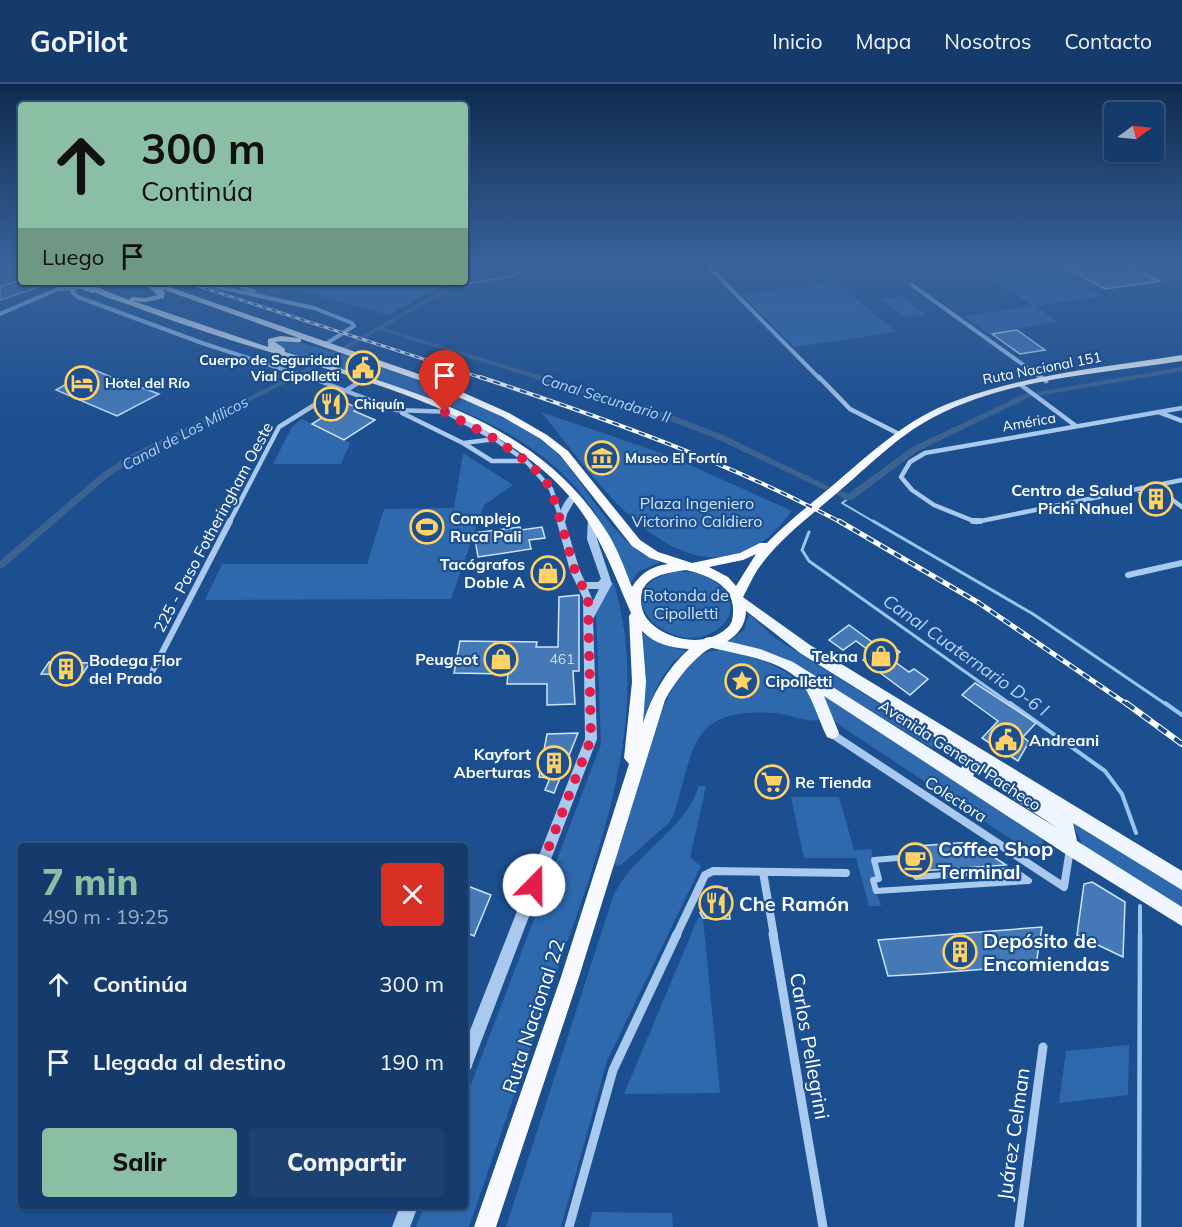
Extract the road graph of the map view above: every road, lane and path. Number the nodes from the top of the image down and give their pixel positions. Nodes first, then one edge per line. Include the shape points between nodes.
1 (136, 318) edge
2 (179, 318) edge
3 (249, 318) edge
4 (337, 318) edge
5 (760, 318) edge
6 (959, 318) edge
7 (326, 346) junction
8 (296, 358) junction
9 (1182, 358) edge
10 (364, 379) junction
11 (1046, 381) junction
12 (1021, 385) junction
13 (343, 390) junction
14 (1182, 408) edge
15 (396, 410) junction
16 (445, 412) junction
17 (460, 412) junction
18 (1157, 412) junction
19 (1182, 421) edge
20 (1076, 426) junction
21 (901, 435) junction
22 (495, 439) junction
23 (463, 443) junction
24 (526, 461) junction
25 (1182, 480) edge
26 (1154, 486) junction
27 (574, 495) junction
28 (1182, 507) edge
29 (561, 518) junction
30 (592, 519) junction
31 (774, 541) junction
32 (1180, 565) edge
33 (688, 566) junction
34 (1128, 575) dead end
35 (606, 579) junction
36 (582, 585) junction
37 (739, 598) junction
38 (633, 608) junction
39 (589, 619) junction
40 (708, 643) junction
41 (788, 666) junction
42 (153, 670) dead end
43 (832, 734) joint
44 (978, 756) junction
45 (963, 778) junction
46 (629, 784) junction
47 (1070, 847) junction
48 (1014, 870) joint
49 (762, 872) junction
50 (846, 873) dead end
51 (1182, 881) edge
52 (1182, 917) edge
53 (1043, 1047) dead end
54 (468, 1055) edge
55 (408, 1209) edge
56 (401, 1227) edge
57 (485, 1227) edge
58 (569, 1227) edge
59 (823, 1227) edge
60 (1019, 1227) edge

1 - 13 street
2 - 8 highway
3 - 7 highway
4 - 7 street via 352,323 353,328
5 - 21 street via 850,409
6 - 11 street
7 - 8 highway via 284,338 271,342
7 - 33 highway via 454,390 544,436 572,461 636,543 654,555
8 - 10 highway
9 - 11 highway, Ruta Nacional 151
10 - 13 street, 225 - Paso Fotheringham Oeste
10 - 17 highway
11 - 12 highway, Ruta Nacional 151
12 - 20 street
12 - 21 highway, Ruta Nacional 151 via 958,403 928,416
13 - 15 street
13 - 42 street, 225 - Paso Fotheringham Oeste via 279,427
14 - 18 street, América
15 - 16 street
15 - 23 street
16 - 17 street
16 - 22 street
17 - 27 highway via 525,449
18 - 19 street
18 - 20 street, América
20 - 26 street, América via 922,453 903,470 901,477 904,485 961,518 976,522
21 - 31 highway, Ruta Nacional 151
22 - 23 street
22 - 24 street
23 - 24 street via 492,461
24 - 29 street via 551,489
25 - 26 street
26 - 28 street
27 - 29 street
27 - 30 highway
29 - 36 street
30 - 35 street via 592,539
30 - 38 highway via 610,549
31 - 33 highway, Ruta Nacional 151 via 743,556
31 - 37 highway, Ruta Nacional 151 via 751,568
32 - 34 street
33 - 37 highway via 718,575
33 - 38 highway via 667,567 644,578 635,590
35 - 36 street via 600,586
35 - 39 street via 603,594
36 - 39 street via 588,598
37 - 40 highway via 741,615 734,628
37 - 44 main road, Avenida General Pacheco via 792,641
38 - 40 highway via 649,631 666,640
38 - 46 highway, Ruta Nacional 22 via 639,682
39 - 54 street via 589,747
40 - 41 main road, Avenida General Pacheco via 760,654
40 - 46 highway, Ruta Nacional 22 via 680,666 664,688
41 - 43 main road via 816,695
41 - 45 main road, Avenida General Pacheco
43 - 47 street, Colectora via 1064,887
44 - 45 main road
44 - 47 main road via 1008,786 1061,821 1067,828
44 - 51 main road, Avenida General Pacheco
45 - 47 main road, Avenida General Pacheco
46 - 57 highway, Ruta Nacional 22 via 573,969
47 - 52 main road, Avenida General Pacheco
48 - 48 street via 1029,881 876,891 873,879 879,879 874,860 909,857 916,877
49 - 50 street
49 - 58 street via 708,872 613,1070
49 - 59 street, Carlos Pellegrini
53 - 60 street, Juárez Celman
55 - 56 street

